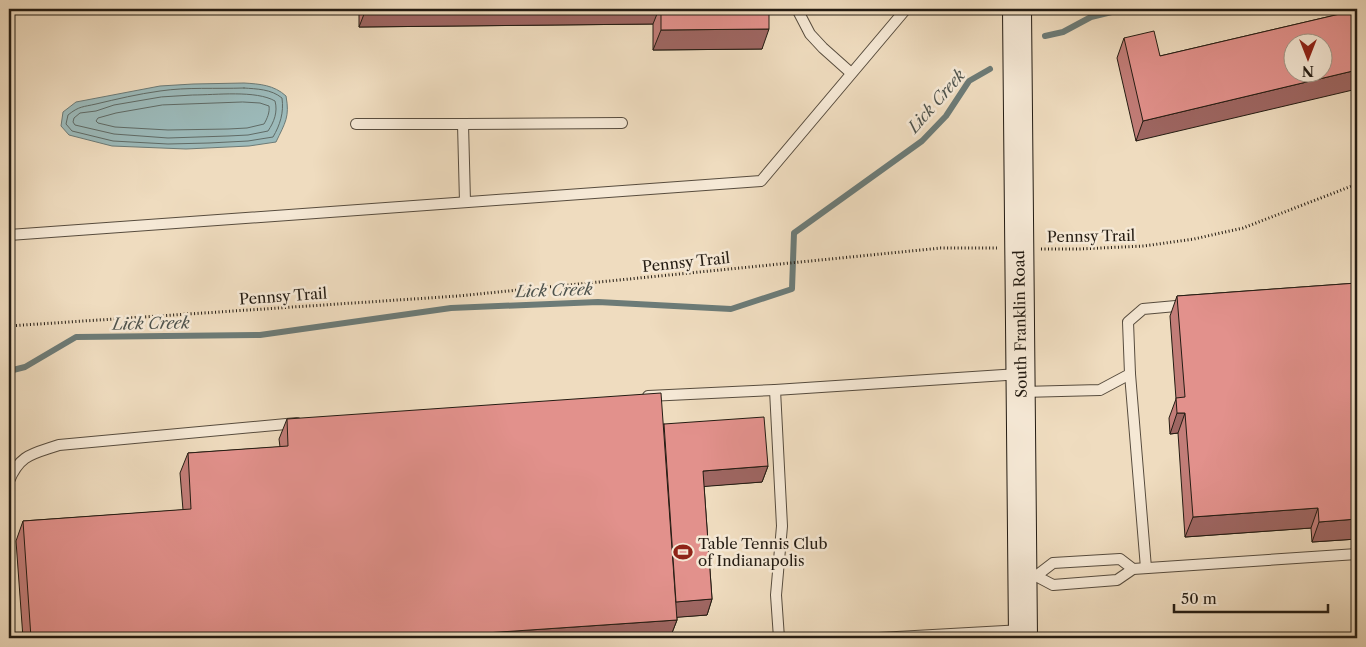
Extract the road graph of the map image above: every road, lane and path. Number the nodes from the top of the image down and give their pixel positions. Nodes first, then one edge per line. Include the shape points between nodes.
1 (797, 9) edge
2 (906, 9) edge
3 (1017, 9) edge
4 (852, 73) junction
5 (622, 123) dead end
6 (356, 124) dead end
7 (464, 124) junction
8 (1357, 184) edge
9 (465, 202) junction
10 (9, 234) edge
11 (1020, 248) junction
12 (1201, 304) edge
13 (9, 326) edge
14 (1130, 374) junction
15 (1021, 383) junction
16 (774, 390) junction
17 (640, 397) edge
18 (310, 422) edge
19 (9, 481) edge
20 (1357, 554) edge
21 (1146, 568) junction
22 (1133, 569) junction
23 (1029, 577) junction
24 (1023, 634) edge
25 (928, 637) edge
26 (779, 638) edge
27 (879, 638) edge

1 - 4 lane via 810,34
2 - 4 lane
3 - 11 main road, South Franklin Road
4 - 9 lane via 761,180
5 - 7 lane
6 - 7 lane
7 - 9 lane
8 - 11 path, Pennsy Trail via 1243,228 1194,239 1144,246
9 - 10 lane
11 - 13 path, Pennsy Trail via 941,248 458,296
11 - 15 main road, South Franklin Road
12 - 14 lane via 1143,309 1128,322
14 - 15 lane via 1100,390
14 - 21 lane
15 - 16 lane
15 - 23 main road, South Franklin Road
16 - 17 lane
16 - 26 lane via 782,526 776,595
18 - 19 lane via 59,445 26,456 14,468
20 - 21 lane
21 - 22 lane
22 - 23 lane via 1117,580 1053,585
22 - 23 lane via 1120,559 1053,563
23 - 24 main road, South Franklin Road
24 - 25 lane
25 - 27 lane

